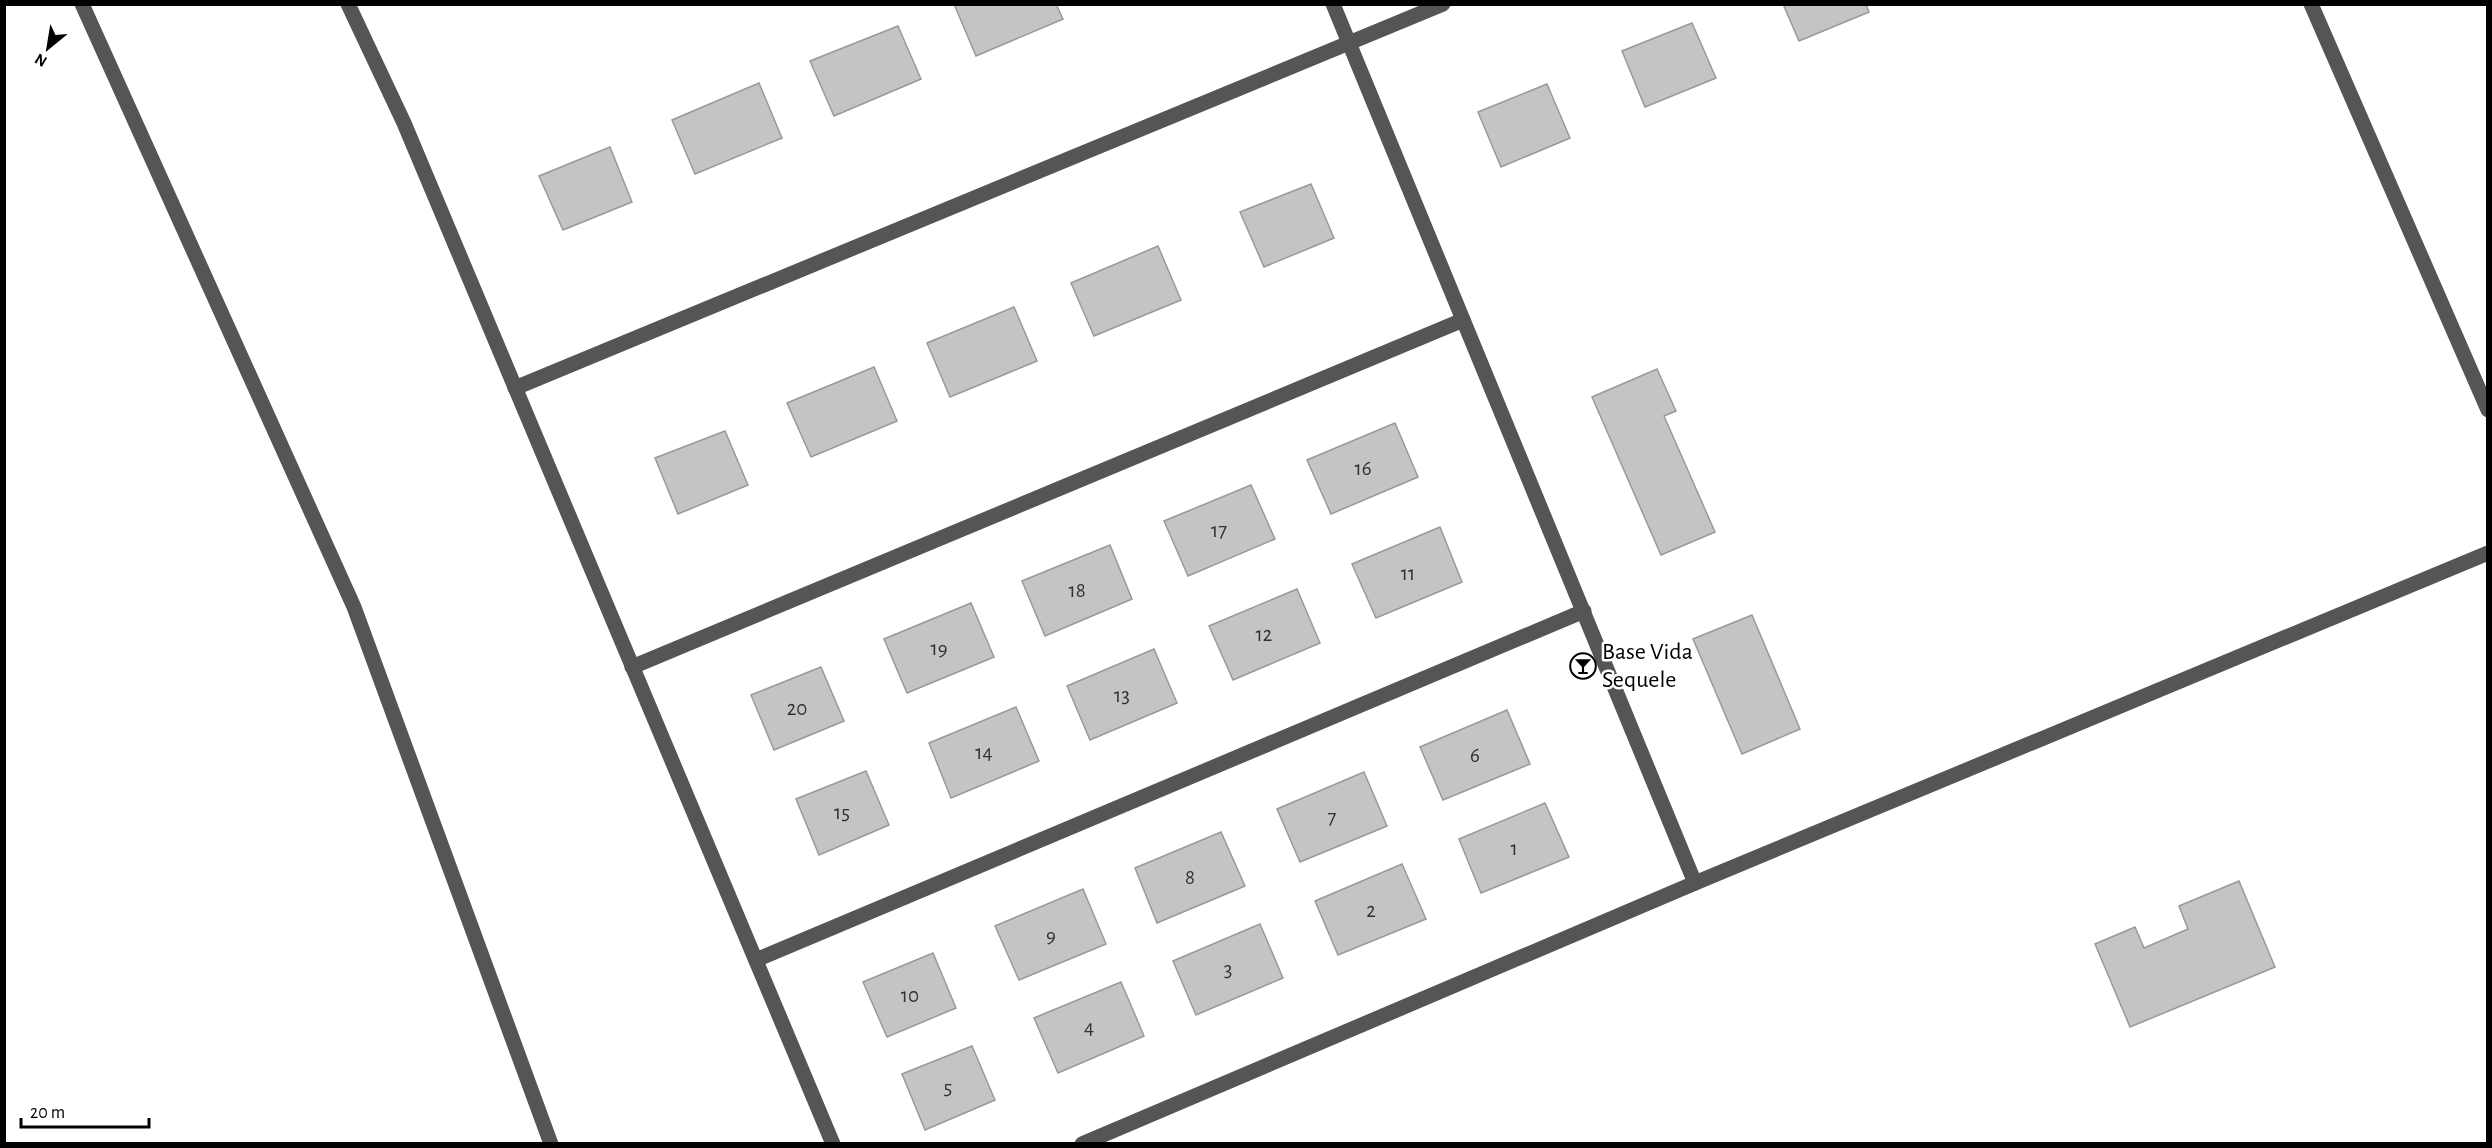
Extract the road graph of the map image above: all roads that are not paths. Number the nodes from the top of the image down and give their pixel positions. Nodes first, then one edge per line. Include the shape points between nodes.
1 (82, 4) edge
2 (348, 4) edge
3 (1333, 4) edge
4 (1443, 4) edge
5 (2311, 4) edge
6 (1350, 44) junction
7 (1463, 320) junction
8 (515, 388) junction
9 (2487, 410) edge
10 (2487, 553) edge
11 (1584, 611) junction
12 (633, 667) junction
13 (1695, 883) junction
14 (756, 960) junction
15 (551, 1143) edge
16 (833, 1143) edge
17 (1082, 1143) edge

1 - 15 street via 354,607
2 - 8 street via 404,123
3 - 6 street
4 - 6 street
5 - 9 street
6 - 7 street
6 - 8 street
7 - 11 street
7 - 12 street
8 - 12 street
10 - 13 street
11 - 13 street
11 - 14 street
12 - 14 street
13 - 17 street
14 - 16 street

